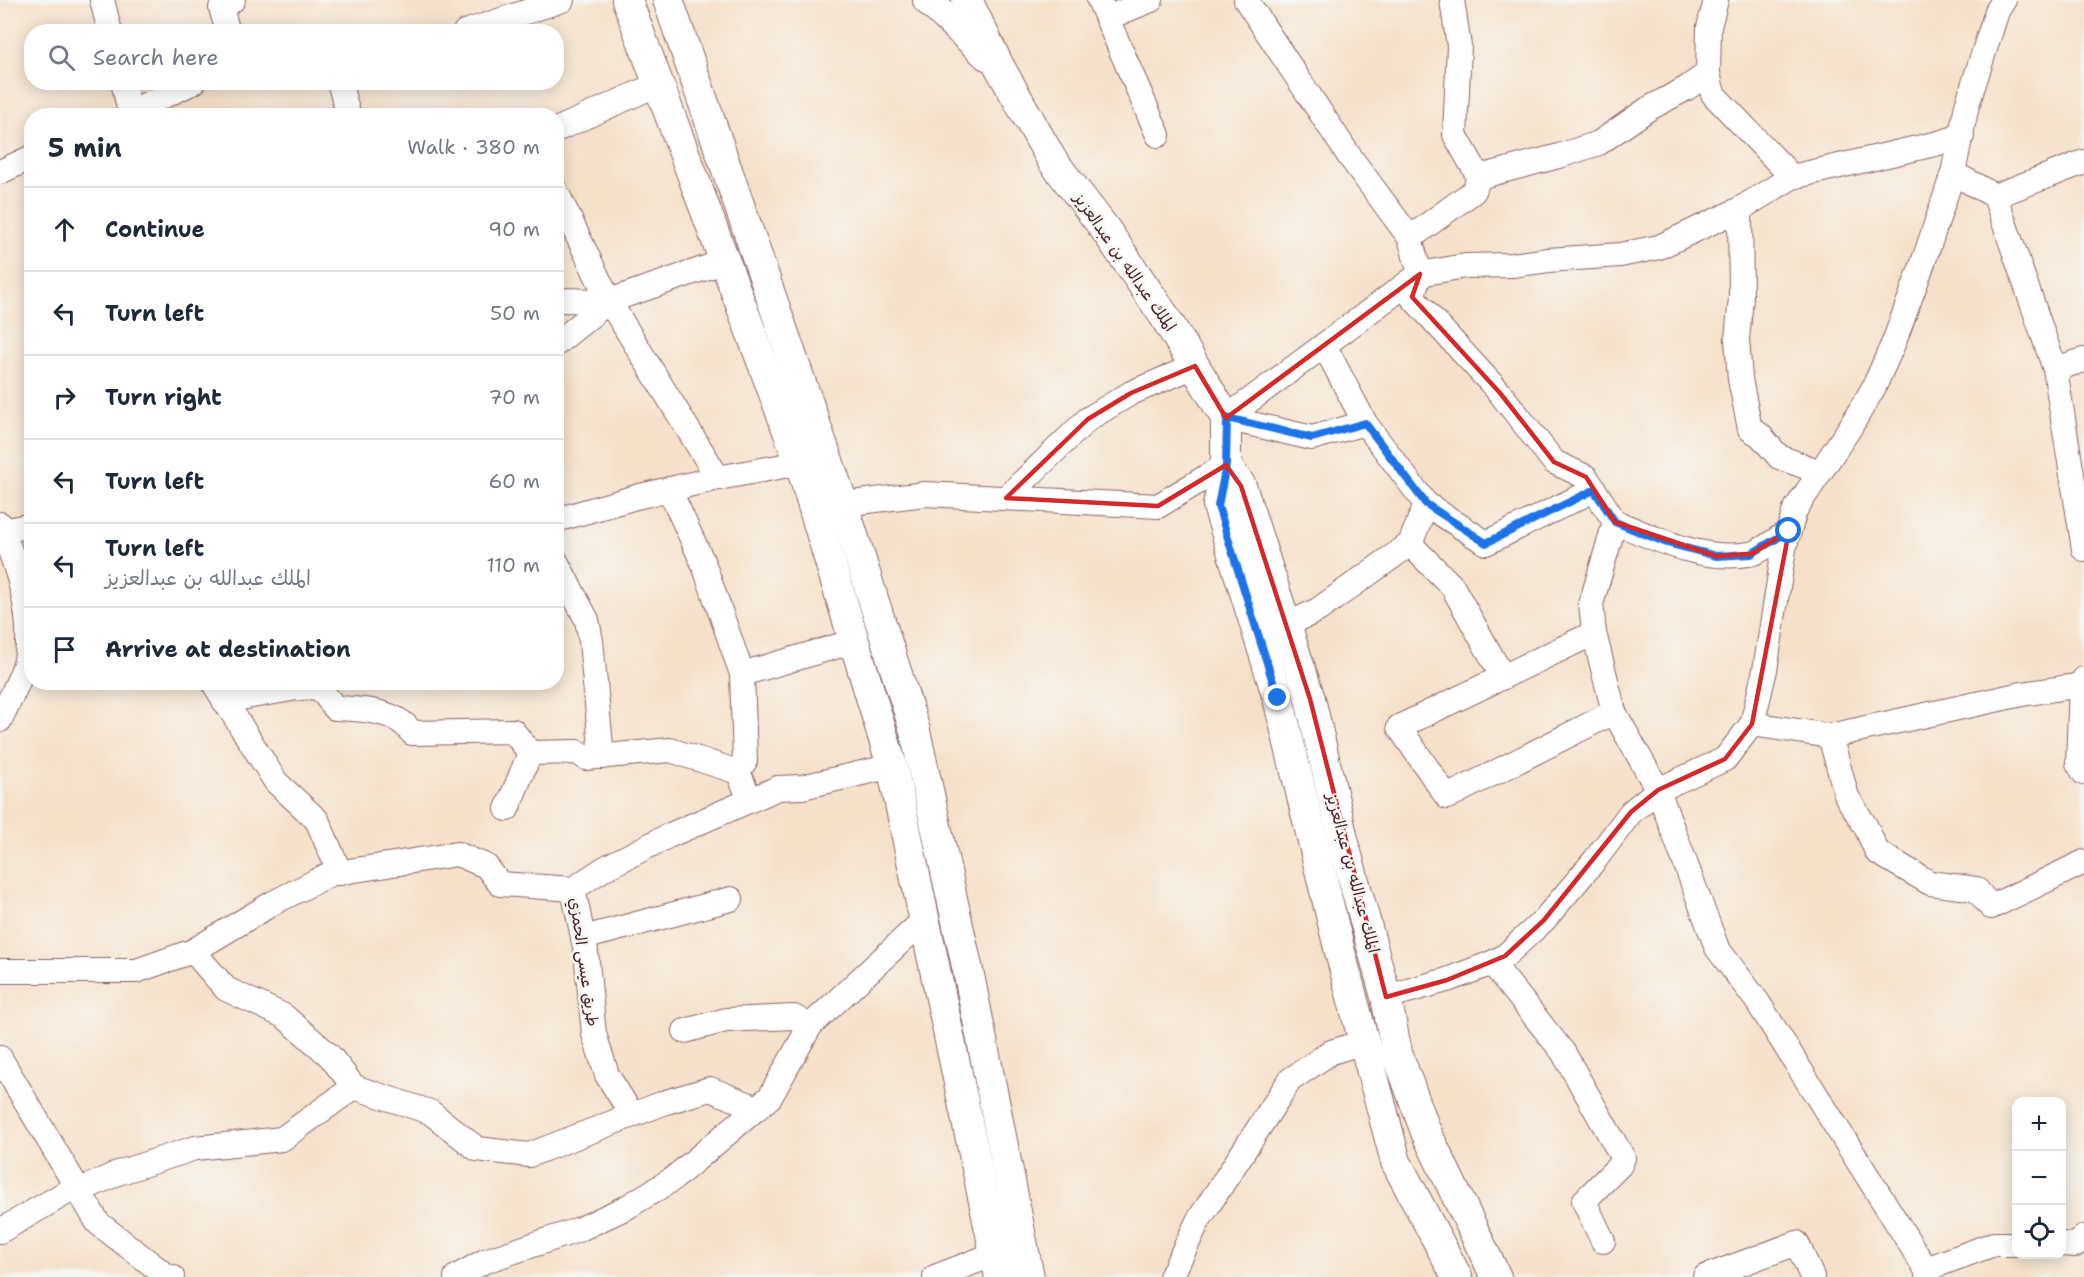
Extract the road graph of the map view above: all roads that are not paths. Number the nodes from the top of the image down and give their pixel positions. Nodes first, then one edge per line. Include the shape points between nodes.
1 (102, 0) edge
2 (232, 0) edge
3 (562, 0) edge
4 (627, 0) edge
5 (668, 0) edge
6 (927, 0) edge
7 (967, 0) edge
8 (1151, 0) edge
9 (1246, 0) edge
10 (1452, 0) edge
11 (1716, 0) edge
12 (2004, 0) edge
13 (1103, 9) edge
14 (108, 24) edge
15 (225, 24) edge
16 (489, 24) edge
17 (999, 66) junction
18 (1708, 73) junction
19 (658, 84) junction
20 (124, 90) edge
21 (176, 90) edge
22 (341, 90) edge
23 (126, 108) edge
24 (137, 108) edge
25 (346, 108) edge
26 (564, 126) edge
27 (1158, 135) dead end
28 (1962, 136) junction
29 (24, 161) edge
30 (2084, 162) edge
31 (0, 172) edge
32 (1953, 173) junction
33 (1479, 177) junction
34 (1792, 177) junction
35 (1995, 196) junction
36 (564, 207) edge
37 (1740, 209) junction
38 (1410, 238) junction
39 (723, 262) junction
40 (1420, 274) junction
41 (564, 300) edge
42 (609, 301) junction
43 (564, 338) edge
44 (1324, 345) junction
45 (2084, 360) edge
46 (1195, 366) junction
47 (2055, 369) junction
48 (1227, 418) junction
49 (1365, 423) junction
50 (800, 463) junction
51 (1226, 465) junction
52 (1820, 472) junction
53 (718, 478) junction
54 (669, 489) junction
55 (1594, 490) junction
56 (1006, 498) junction
57 (1426, 504) junction
58 (830, 510) junction
59 (564, 518) edge
60 (1615, 522) junction
61 (24, 526) edge
62 (1, 527) edge
63 (1789, 531) junction
64 (1410, 544) junction
65 (2084, 549) edge
66 (564, 576) edge
67 (24, 598) edge
68 (1286, 625) junction
69 (1594, 633) junction
70 (855, 641) junction
71 (24, 666) edge
72 (742, 674) junction
73 (1503, 677) junction
74 (2083, 682) edge
75 (258, 690) edge
76 (322, 690) edge
77 (219, 692) edge
78 (1614, 712) junction
79 (0, 720) edge
80 (1752, 724) junction
81 (2082, 726) edge
82 (1830, 736) junction
83 (530, 753) junction
84 (602, 757) junction
85 (892, 766) junction
86 (738, 772) junction
87 (2084, 773) edge
88 (1658, 790) junction
89 (750, 800) junction
90 (507, 809) dead end
91 (2084, 862) edge
92 (340, 873) junction
93 (573, 889) junction
94 (731, 899) dead end
95 (925, 919) junction
96 (583, 938) junction
97 (193, 951) junction
98 (1492, 963) junction
99 (0, 971) edge
100 (1386, 997) junction
101 (810, 1026) junction
102 (685, 1031) dead end
103 (1364, 1042) junction
104 (0, 1058) edge
105 (354, 1088) junction
106 (757, 1108) junction
107 (632, 1115) junction
108 (78, 1189) junction
109 (0, 1231) edge
110 (2084, 1237) edge
111 (1603, 1241) dead end
112 (2012, 1244) edge
113 (2066, 1244) edge
114 (997, 1266) edge
115 (1927, 1273) edge
116 (172, 1277) edge
117 (456, 1277) edge
118 (935, 1277) edge
119 (1029, 1277) edge
120 (1171, 1277) edge
121 (1457, 1277) edge
122 (1496, 1277) edge
123 (1705, 1277) edge
124 (1812, 1277) edge

1 - 14 street
2 - 15 street via 220,8
3 - 16 street
4 - 19 main road
5 - 58 main road
6 - 17 main road, الملك عبدالله بن عبدالعزيز
7 - 17 main road, الملك عبدالله بن عبدالعزيز
8 - 13 street
9 - 38 street via 1350,157
10 - 33 street via 1459,46 1455,135
11 - 18 street via 1709,27
12 - 28 street via 1997,10 1967,105
13 - 27 street
17 - 46 main road, الملك عبدالله بن عبدالعزيز via 1052,160 1105,229
18 - 33 street via 1599,143
18 - 34 street via 1713,94
19 - 26 street
19 - 39 main road
20 - 23 street
21 - 24 street
22 - 25 street
28 - 32 street
28 - 34 street
29 - 31 street
30 - 35 street
32 - 35 street
32 - 52 street via 1921,270 1874,387
33 - 38 street via 1474,191
34 - 37 street
35 - 47 street
36 - 42 street
37 - 40 street via 1659,247 1630,253 1465,266
37 - 52 street via 1741,298 1737,339 1750,429 1779,457
38 - 40 street
39 - 42 street
39 - 50 main road
40 - 44 street
40 - 55 street via 1412,297 1500,393 1554,462 1586,477
41 - 42 street
42 - 43 street
42 - 53 street
44 - 48 street
44 - 49 street
45 - 47 street
46 - 48 main road, الملك عبدالله بن عبدالعزيز
46 - 56 street via 1131,393 1088,418
47 - 65 street
48 - 49 street via 1312,438
48 - 51 main road, الملك عبدالله بن عبدالعزيز
49 - 57 street
50 - 53 street
50 - 58 main road
51 - 56 street via 1158,506
51 - 68 main road, الملك عبدالله بن عبدالعزيز via 1241,486
51 - 103 main road, الملك عبدالله بن عبدالعزيز via 1218,506 1278,698
52 - 63 street via 1795,510
53 - 54 street
54 - 59 street
54 - 72 street via 708,575
55 - 57 street via 1486,543
55 - 60 street
56 - 58 street via 925,494
57 - 64 street
58 - 70 main road
58 - 119 main road via 915,731
60 - 63 street via 1667,543 1716,556 1751,554
60 - 69 street via 1591,604
61 - 62 street
62 - 67 street
63 - 80 street
64 - 68 street via 1318,610
64 - 73 street via 1452,586
66 - 84 street via 587,620
68 - 100 main road, الملك عبدالله بن عبدالعزيز via 1310,699
69 - 73 street
69 - 78 street
70 - 72 street
70 - 85 main road
71 - 79 street
72 - 86 street via 745,761
73 - 78 street via 1399,727 1447,797
74 - 81 street
74 - 82 street
75 - 77 street
76 - 83 street via 335,708 370,710 406,724 412,733 513,732
77 - 92 street via 276,782 317,820
78 - 88 street
80 - 82 street
80 - 88 street via 1725,759
81 - 87 street via 2078,763
82 - 91 street via 1847,796 1877,852 1930,884 1976,890 1991,907
83 - 84 street
83 - 90 street
84 - 86 street via 670,750
85 - 89 street via 802,787 778,788
85 - 95 main road
86 - 89 street
88 - 98 street via 1631,812 1544,920
88 - 115 street via 1717,948 1757,1001
89 - 93 street via 605,868
92 - 93 street, طريق عيسى الحمزي via 457,854 486,866 501,884
92 - 97 street, طريق عيسى الحمزي via 330,874 273,903
93 - 96 street, طريق عيسى الحمزي
94 - 96 street
95 - 101 street
95 - 114 main road
96 - 107 street, طريق عيسى الحمزي via 594,1034 608,1075
97 - 99 street, طريق عيسى الحمزي via 136,971
97 - 105 street via 226,989 284,1016 330,1056
98 - 100 street
98 - 111 street via 1563,1052 1623,1158 1584,1201
100 - 122 main road, الملك عبدالله بن عبدالعزيز via 1397,1053 1426,1132
101 - 102 street via 794,1017 726,1020
101 - 106 street via 770,1097
103 - 120 street via 1331,1052 1290,1080 1198,1221
103 - 121 main road, الملك عبدالله بن عبدالعزيز via 1396,1162
104 - 108 street
105 - 107 street via 430,1112 477,1149 529,1155
105 - 108 street via 282,1138 195,1148
106 - 107 street via 710,1089
106 - 117 street via 673,1179 627,1207
108 - 109 street
108 - 116 street via 98,1223
110 - 113 street via 2074,1245
112 - 115 street via 1994,1244
114 - 118 street
123 - 124 street via 1797,1243

